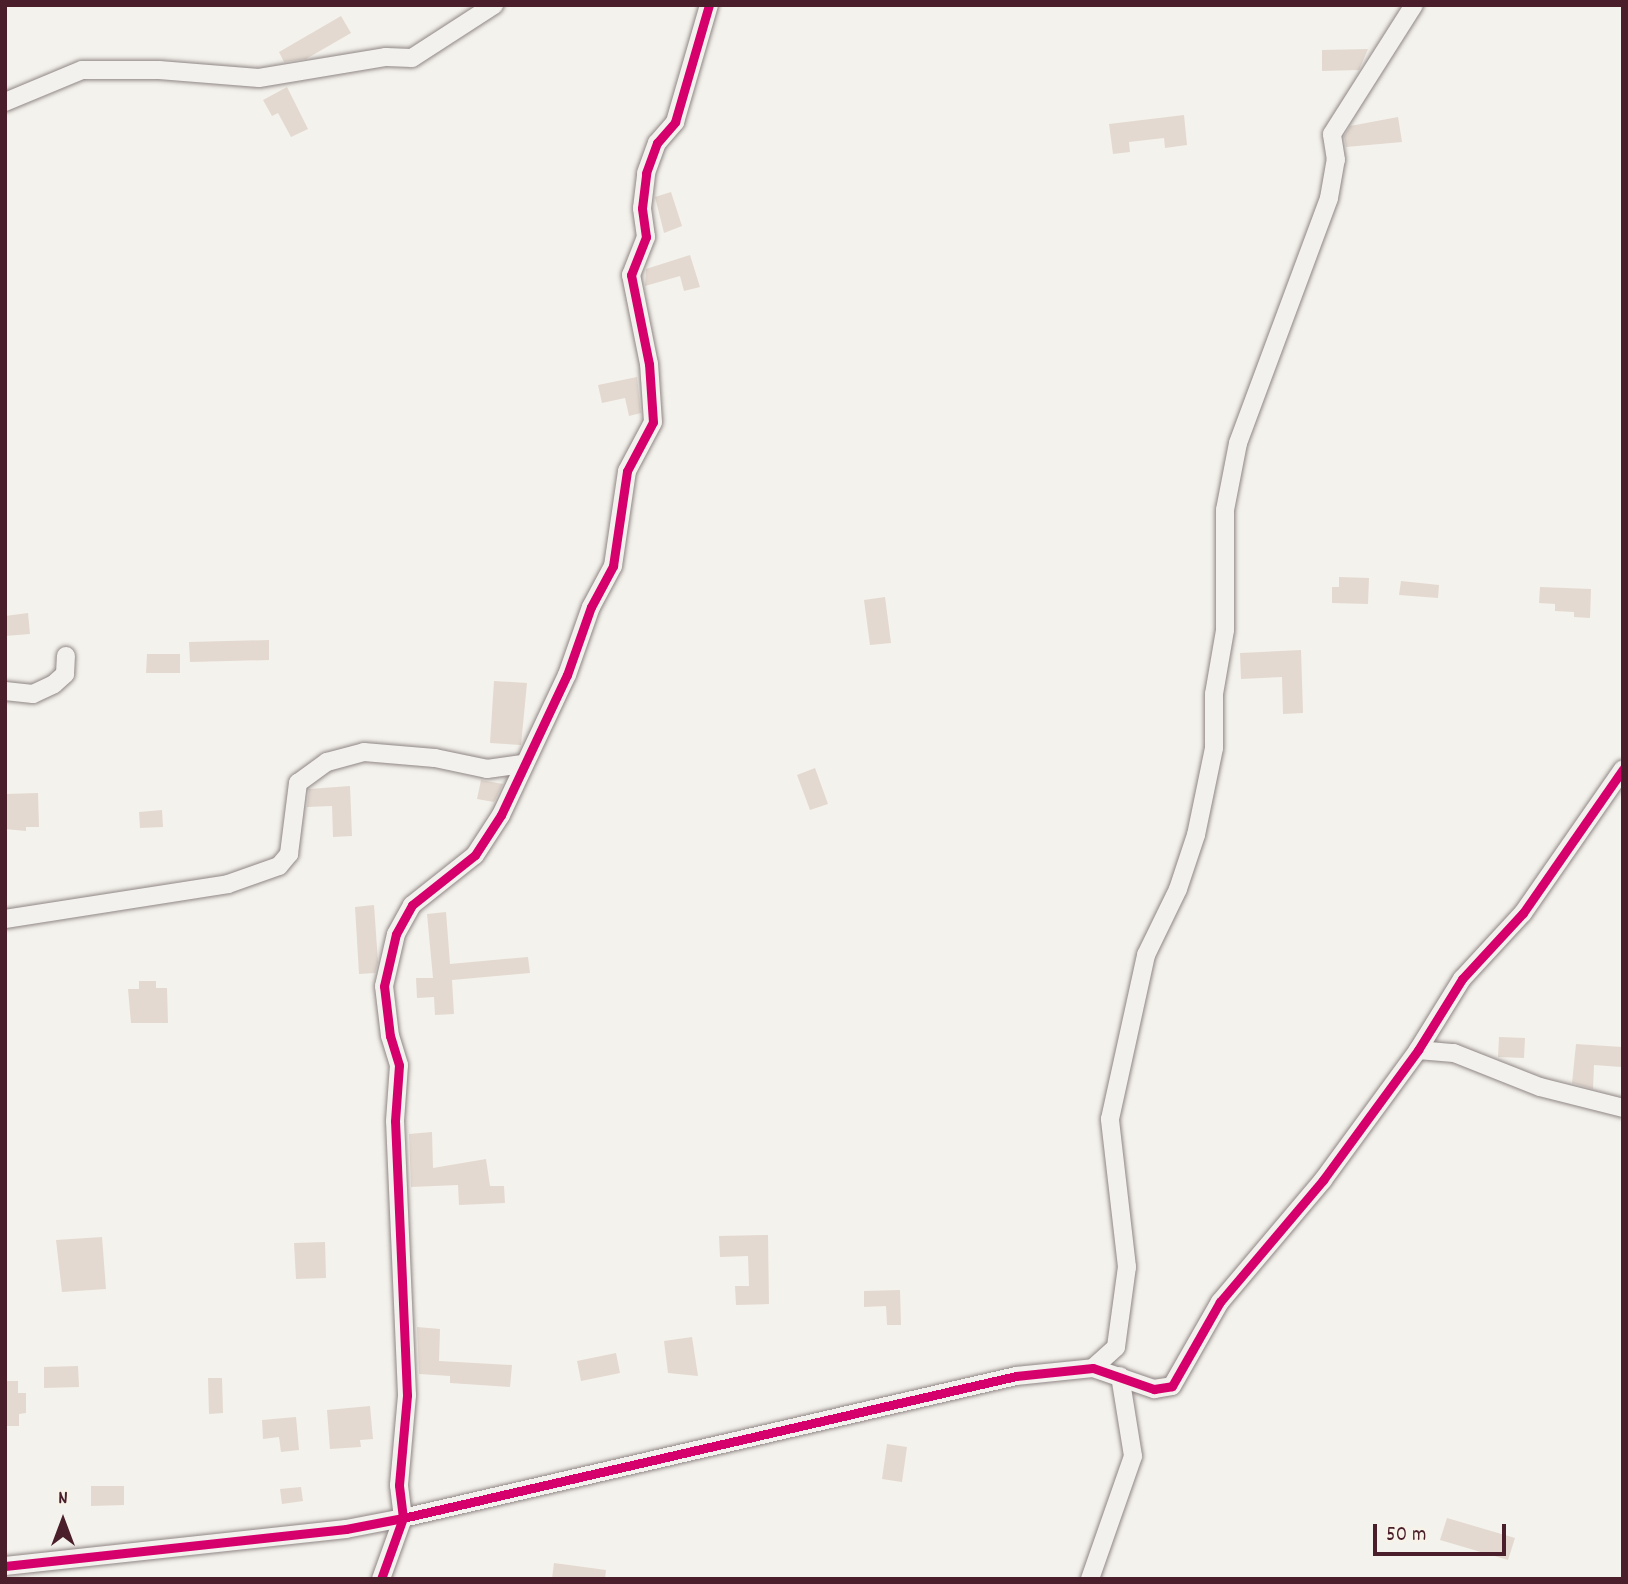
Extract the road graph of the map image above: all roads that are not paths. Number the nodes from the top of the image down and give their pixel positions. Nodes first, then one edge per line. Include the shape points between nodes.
1 (494, 5) edge
2 (709, 5) edge
3 (1414, 5) edge
4 (5, 102) edge
5 (66, 656) dead end
6 (5, 691) edge
7 (521, 764) junction
8 (1623, 769) edge
9 (5, 919) edge
10 (1418, 1049) junction
11 (1623, 1108) edge
12 (1093, 1368) junction
13 (1120, 1376) junction
14 (403, 1518) junction
15 (5, 1566) edge
16 (46, 1570) edge
17 (381, 1579) edge
18 (1090, 1579) edge

1 - 4 street via 412,58 386,57 259,78 82,70
2 - 7 street via 676,122 657,143 646,173 642,208 646,237 631,275 649,364 653,422 627,471 613,566 591,607 567,675
3 - 12 street via 1332,134 1336,160 1329,198 1238,443 1225,510 1225,630 1214,694 1214,748 1196,835 1178,890 1146,955 1110,1119 1127,1266 1116,1347
5 - 6 street via 65,674 54,684 33,694
7 - 9 street via 487,769 435,758 364,752 327,762 298,783 289,854 279,866 228,884
7 - 14 street via 500,816 475,855 412,905 396,934 384,986 399,1065 395,1121 408,1395 399,1485
8 - 10 street via 1523,913 1462,979
10 - 11 street via 1454,1053 1540,1087
10 - 13 street via 1323,1180 1220,1302 1172,1386 1154,1389
12 - 13 street
12 - 14 street via 1016,1376
13 - 18 street via 1133,1456
14 - 16 street
14 - 17 street
15 - 16 street

